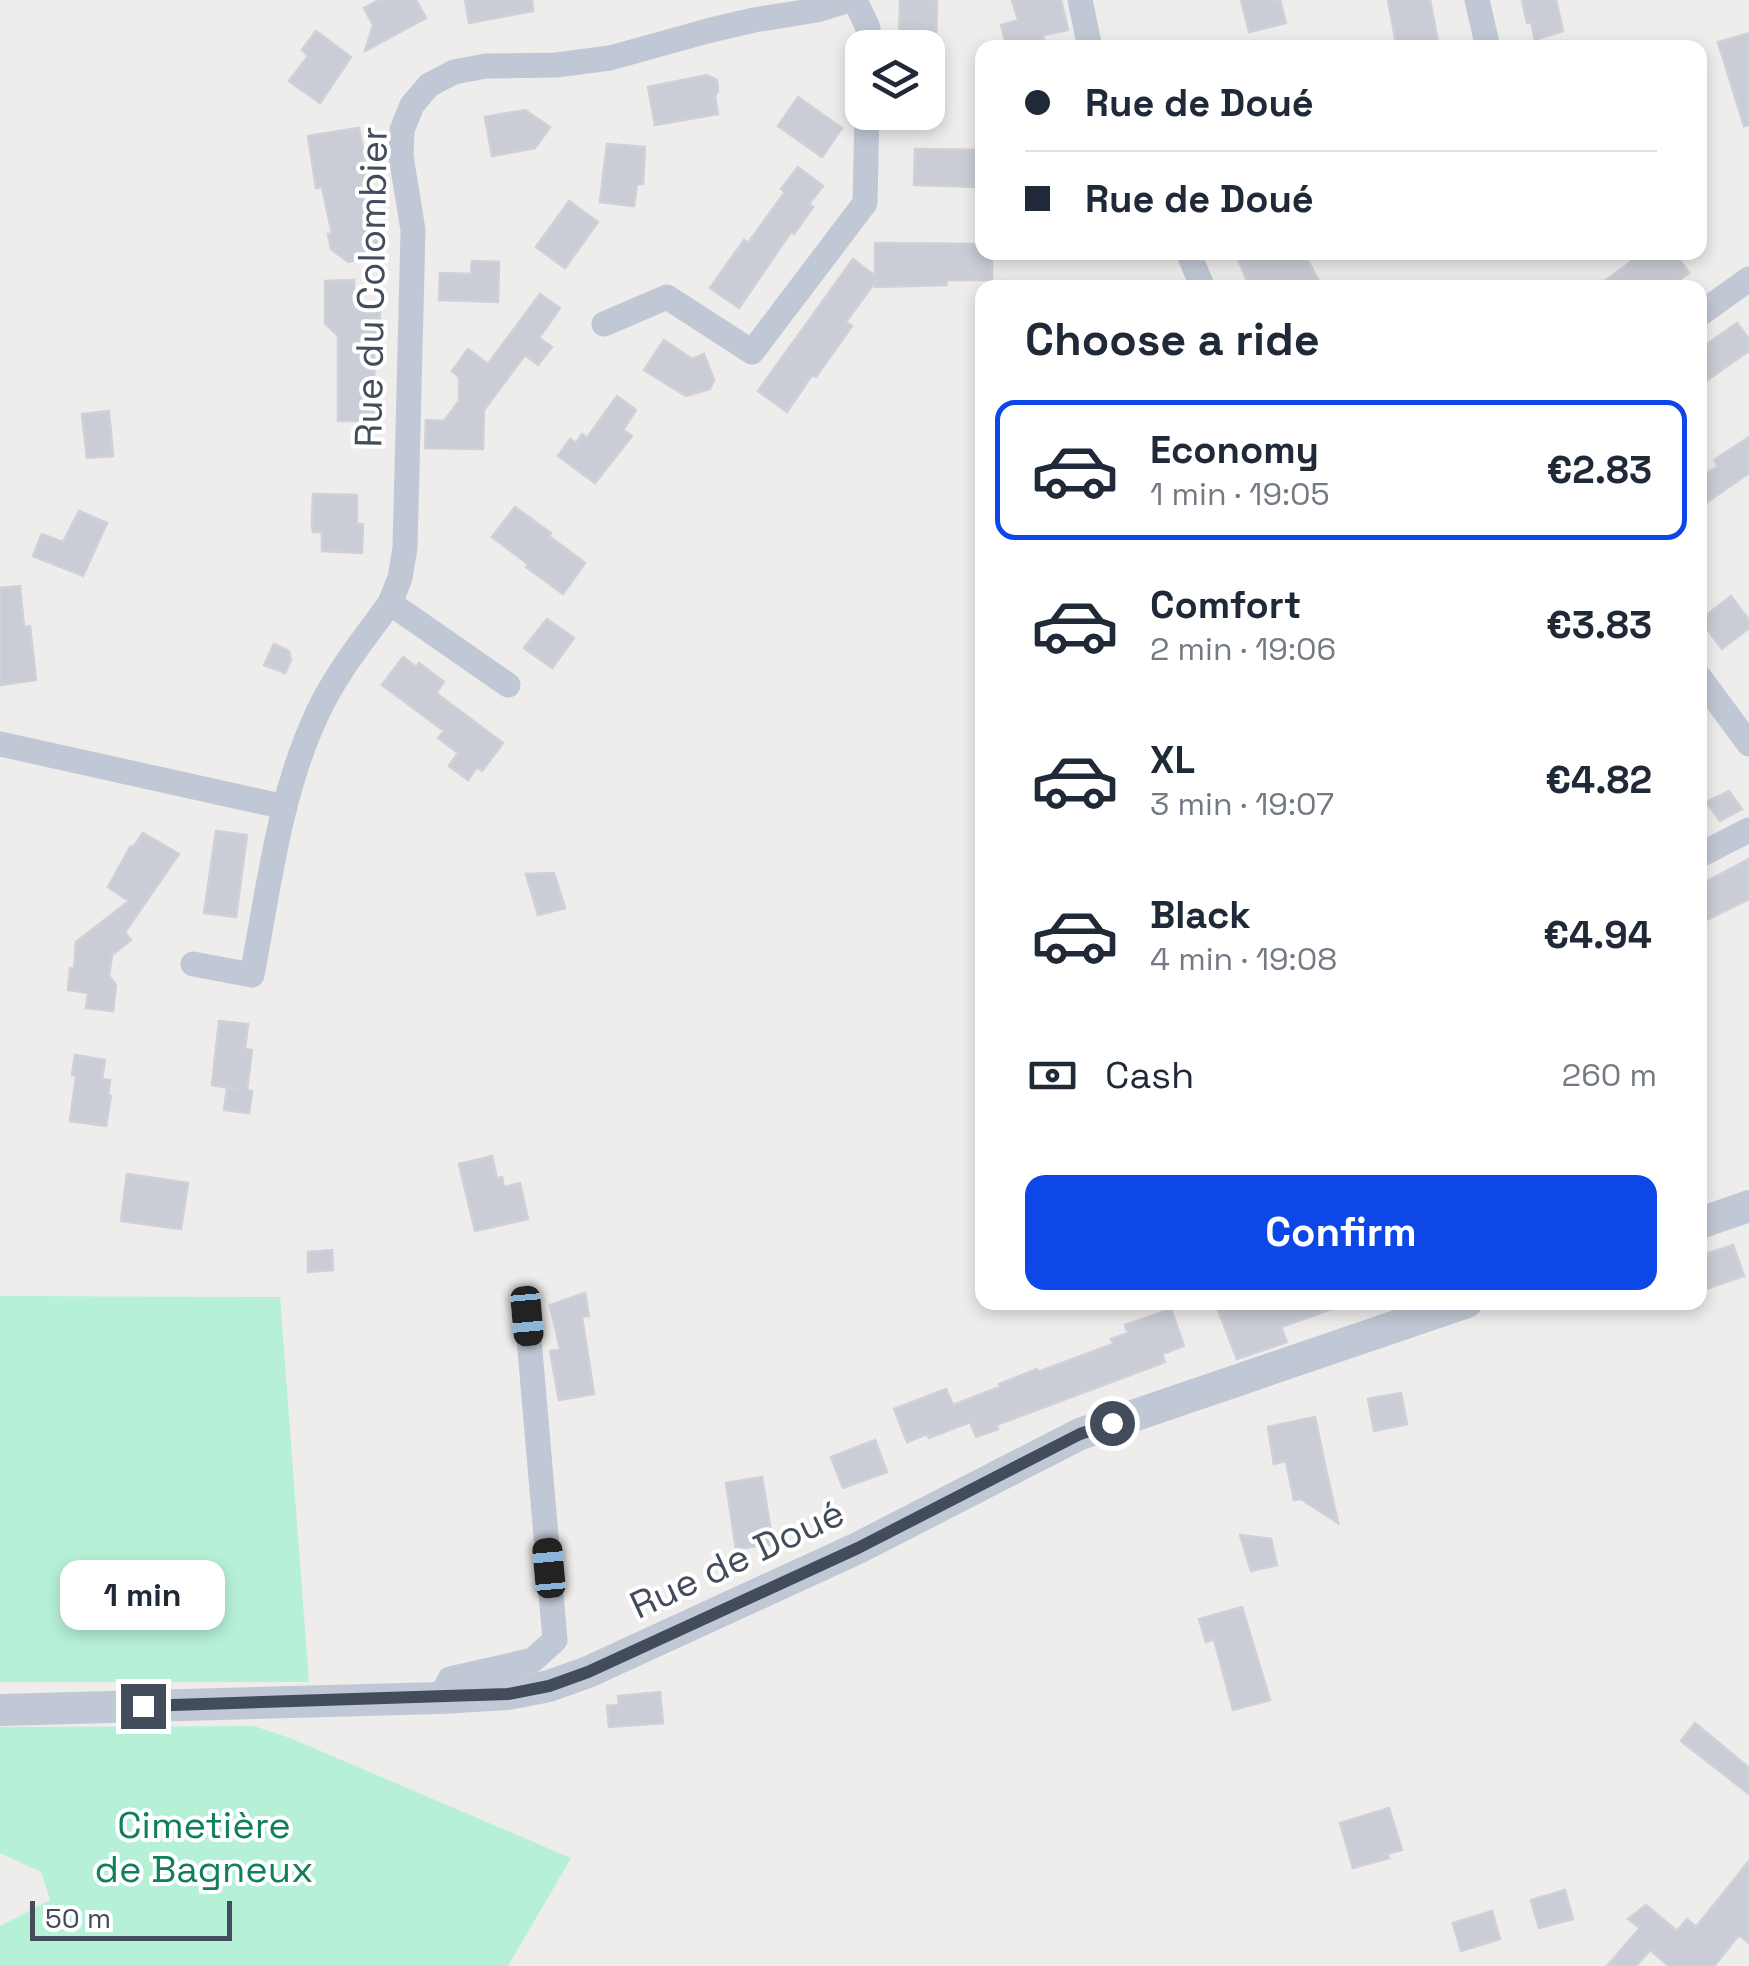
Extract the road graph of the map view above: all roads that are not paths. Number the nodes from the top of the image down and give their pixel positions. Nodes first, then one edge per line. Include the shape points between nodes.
1 (852, 0) edge
2 (1080, 0) edge
3 (1477, 0) edge
4 (868, 30) edge
5 (1088, 40) edge
6 (1486, 40) edge
7 (867, 130) edge
8 (1749, 280) edge
9 (1707, 309) edge
10 (604, 324) dead end
11 (390, 603) junction
12 (508, 685) dead end
13 (1707, 687) edge
14 (0, 744) edge
15 (1749, 744) edge
16 (285, 807) junction
17 (1749, 830) edge
18 (1707, 851) edge
19 (192, 964) dead end
20 (1749, 1206) edge
21 (1707, 1221) edge
22 (1444, 1310) edge
23 (527, 1316) dead end
24 (440, 1698) junction
25 (0, 1710) edge

1 - 4 street
1 - 11 street, Rue du Colombier via 610,58 454,72 412,104 402,130 413,230 405,548
2 - 5 street
3 - 6 street
7 - 10 street via 865,203 752,352 666,298
8 - 9 street
11 - 12 street
11 - 16 street via 318,712
13 - 15 street
14 - 16 street
16 - 19 street via 252,975
17 - 18 street
20 - 21 street
22 - 24 street, Rue de Doué via 1080,1434 858,1548 588,1672 508,1694
23 - 24 street via 555,1640 534,1660 450,1679
24 - 25 street, Rue de Doué

